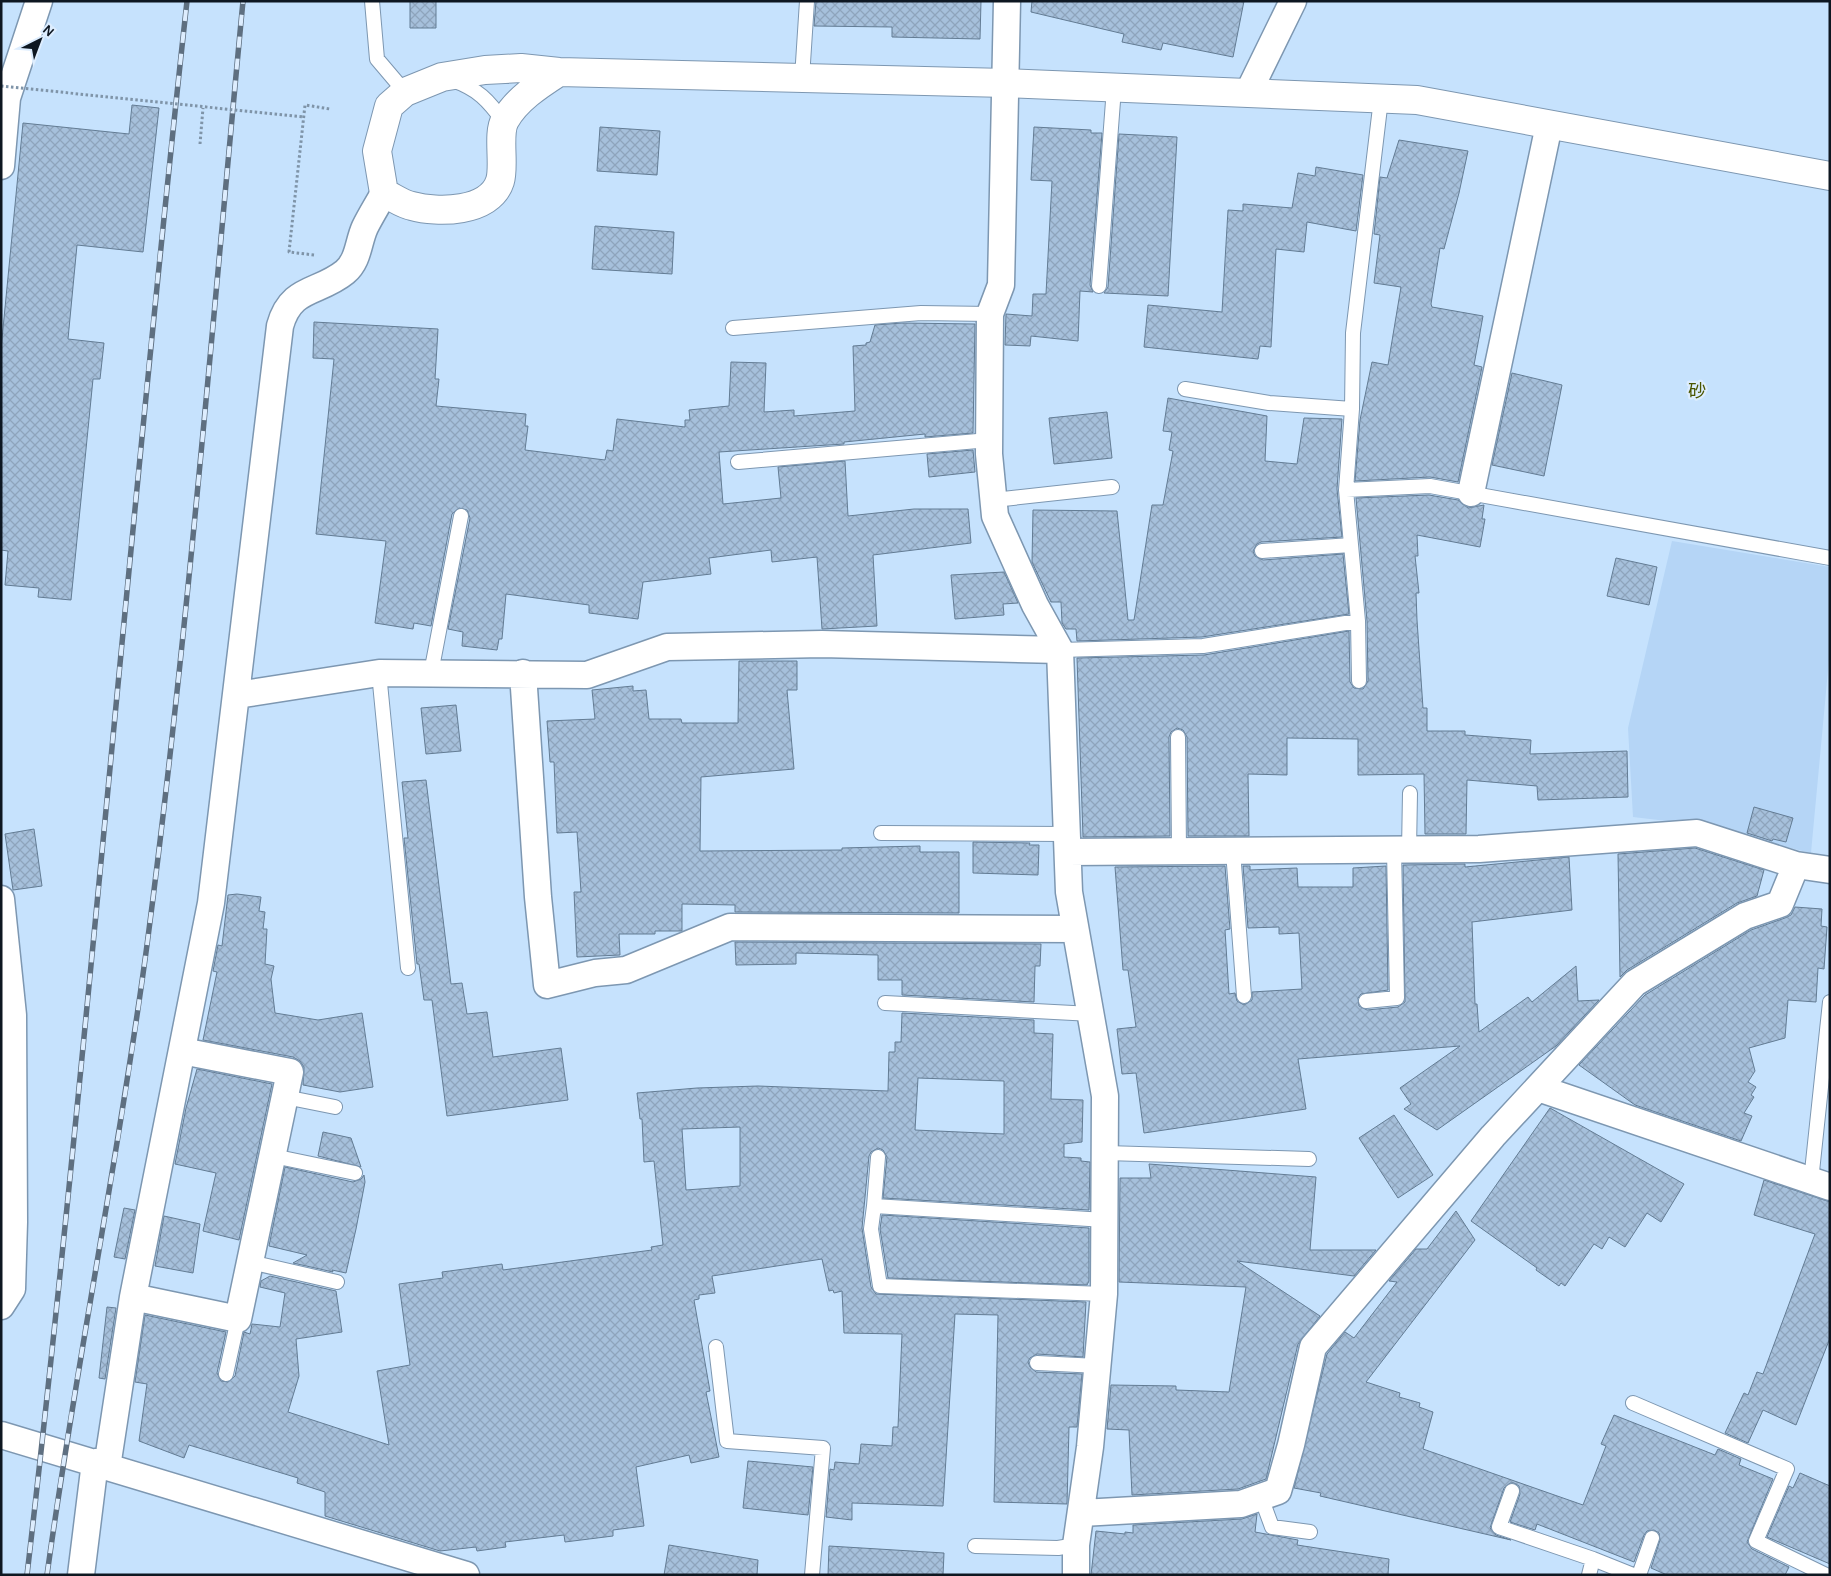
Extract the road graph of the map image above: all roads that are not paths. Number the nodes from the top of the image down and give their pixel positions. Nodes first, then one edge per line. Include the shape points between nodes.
1 (39, 1) edge
2 (372, 1) edge
3 (807, 1) edge
4 (1007, 1) edge
5 (1293, 1) edge
6 (559, 72) junction
7 (442, 77) junction
8 (802, 78) junction
9 (1006, 83) junction
10 (1114, 88) junction
11 (405, 92) junction
12 (1248, 93) junction
13 (1381, 99) junction
14 (504, 122) junction
15 (1550, 124) junction
16 (1, 166) edge
17 (1830, 176) edge
18 (384, 193) junction
19 (1100, 286) dead end
20 (990, 314) junction
21 (733, 328) dead end
22 (1185, 389) dead end
23 (1352, 409) junction
24 (989, 440) junction
25 (738, 462) dead end
26 (1112, 487) dead end
27 (1346, 490) junction
28 (1471, 493) junction
29 (994, 500) junction
30 (460, 516) dead end
31 (1352, 545) junction
32 (1262, 551) dead end
33 (1830, 558) edge
34 (1358, 622) junction
35 (1060, 650) junction
36 (379, 673) junction
37 (431, 673) junction
38 (523, 673) junction
39 (1359, 681) dead end
40 (237, 694) junction
41 (1178, 737) dead end
42 (1410, 792) dead end
43 (881, 832) dead end
44 (1068, 843) junction
45 (1402, 850) junction
46 (1179, 851) junction
47 (1233, 851) junction
48 (1796, 864) junction
49 (1830, 870) edge
50 (1, 899) edge
51 (1075, 930) junction
52 (408, 968) dead end
53 (1244, 996) dead end
54 (1366, 1001) dead end
55 (1830, 1002) edge
56 (885, 1003) dead end
57 (1092, 1014) junction
58 (182, 1051) junction
59 (1538, 1088) junction
60 (285, 1097) junction
61 (335, 1107) dead end
62 (1106, 1153) junction
63 (273, 1156) junction
64 (878, 1157) dead end
65 (1309, 1159) dead end
66 (355, 1174) dead end
67 (1820, 1184) edge
68 (874, 1206) junction
69 (1105, 1220) junction
70 (250, 1262) junction
71 (337, 1282) dead end
72 (1104, 1294) junction
73 (133, 1297) junction
74 (1, 1306) edge
75 (238, 1319) junction
76 (716, 1348) dead end
77 (1037, 1364) dead end
78 (1098, 1366) junction
79 (226, 1374) dead end
80 (1633, 1403) dead end
81 (1, 1435) edge
82 (101, 1464) junction
83 (1512, 1491) dead end
84 (1261, 1497) junction
85 (1082, 1513) junction
86 (1310, 1532) dead end
87 (1652, 1538) dead end
88 (1076, 1545) junction
89 (975, 1546) dead end
90 (1592, 1559) junction
91 (81, 1575) edge
92 (466, 1575) edge
93 (812, 1575) edge
94 (1076, 1575) edge
95 (1588, 1575) edge
96 (1633, 1575) edge
97 (1639, 1575) edge
98 (1826, 1575) edge

1 - 16 street via 7,98
2 - 11 lane via 378,59
3 - 8 lane
4 - 9 street
5 - 12 street
6 - 7 street via 522,68
6 - 8 street
6 - 14 street via 520,101
7 - 11 street
7 - 14 lane via 472,88 491,104
8 - 9 street
9 - 10 street
9 - 20 street via 1001,285
10 - 12 street
10 - 19 lane
11 - 18 street via 388,106 377,151
12 - 13 street
13 - 15 street via 1418,100
13 - 23 lane via 1353,333
14 - 18 street via 500,181 491,196 476,205 450,211 411,206
15 - 17 street
15 - 28 street
18 - 40 street via 366,227 358,255 348,270 293,299 280,326
20 - 21 lane via 921,313
20 - 24 street
22 - 23 lane via 1269,403
23 - 27 lane
24 - 25 lane
24 - 29 street
26 - 29 lane
27 - 28 lane via 1430,486
27 - 31 lane
28 - 33 lane
29 - 35 street via 995,516 1035,605
30 - 37 lane
31 - 32 lane
31 - 34 lane
34 - 35 lane via 1203,646
34 - 39 lane
35 - 38 street via 822,644 667,647 587,675
35 - 44 street
36 - 37 street
36 - 40 street
36 - 52 lane
37 - 38 street
38 - 51 street via 547,985 595,973 626,970 730,927
40 - 58 street via 210,902
41 - 46 lane
42 - 45 lane
43 - 44 lane
44 - 46 street
44 - 51 street
45 - 47 street
45 - 48 street via 1479,849 1697,833
45 - 54 lane via 1397,998
46 - 47 street
47 - 53 lane
48 - 49 street
48 - 59 street via 1780,904 1745,916 1635,983
50 - 74 street via 13,1015 14,1222 12,1289
51 - 57 street
55 - 67 lane
56 - 57 lane
57 - 62 street via 1105,1096
58 - 60 street via 290,1072
58 - 73 street
59 - 67 street
59 - 84 street via 1313,1347 1278,1491
60 - 61 lane
60 - 63 street
62 - 65 lane
62 - 69 street
63 - 66 lane
63 - 70 street
64 - 68 lane
68 - 69 lane
68 - 72 lane via 871,1229 880,1286
69 - 72 street
70 - 71 lane
70 - 75 street
72 - 78 street
73 - 75 street
73 - 82 street
75 - 79 lane
76 - 93 lane via 727,1441 823,1448
77 - 78 lane
78 - 85 street
80 - 98 lane via 1787,1469 1756,1541
81 - 82 street
82 - 91 street
82 - 92 street
83 - 90 lane via 1499,1527
84 - 85 street via 1241,1504
84 - 86 lane via 1272,1527
85 - 88 street
87 - 97 lane
88 - 89 lane via 1058,1548
88 - 94 street
90 - 95 lane
90 - 96 lane

